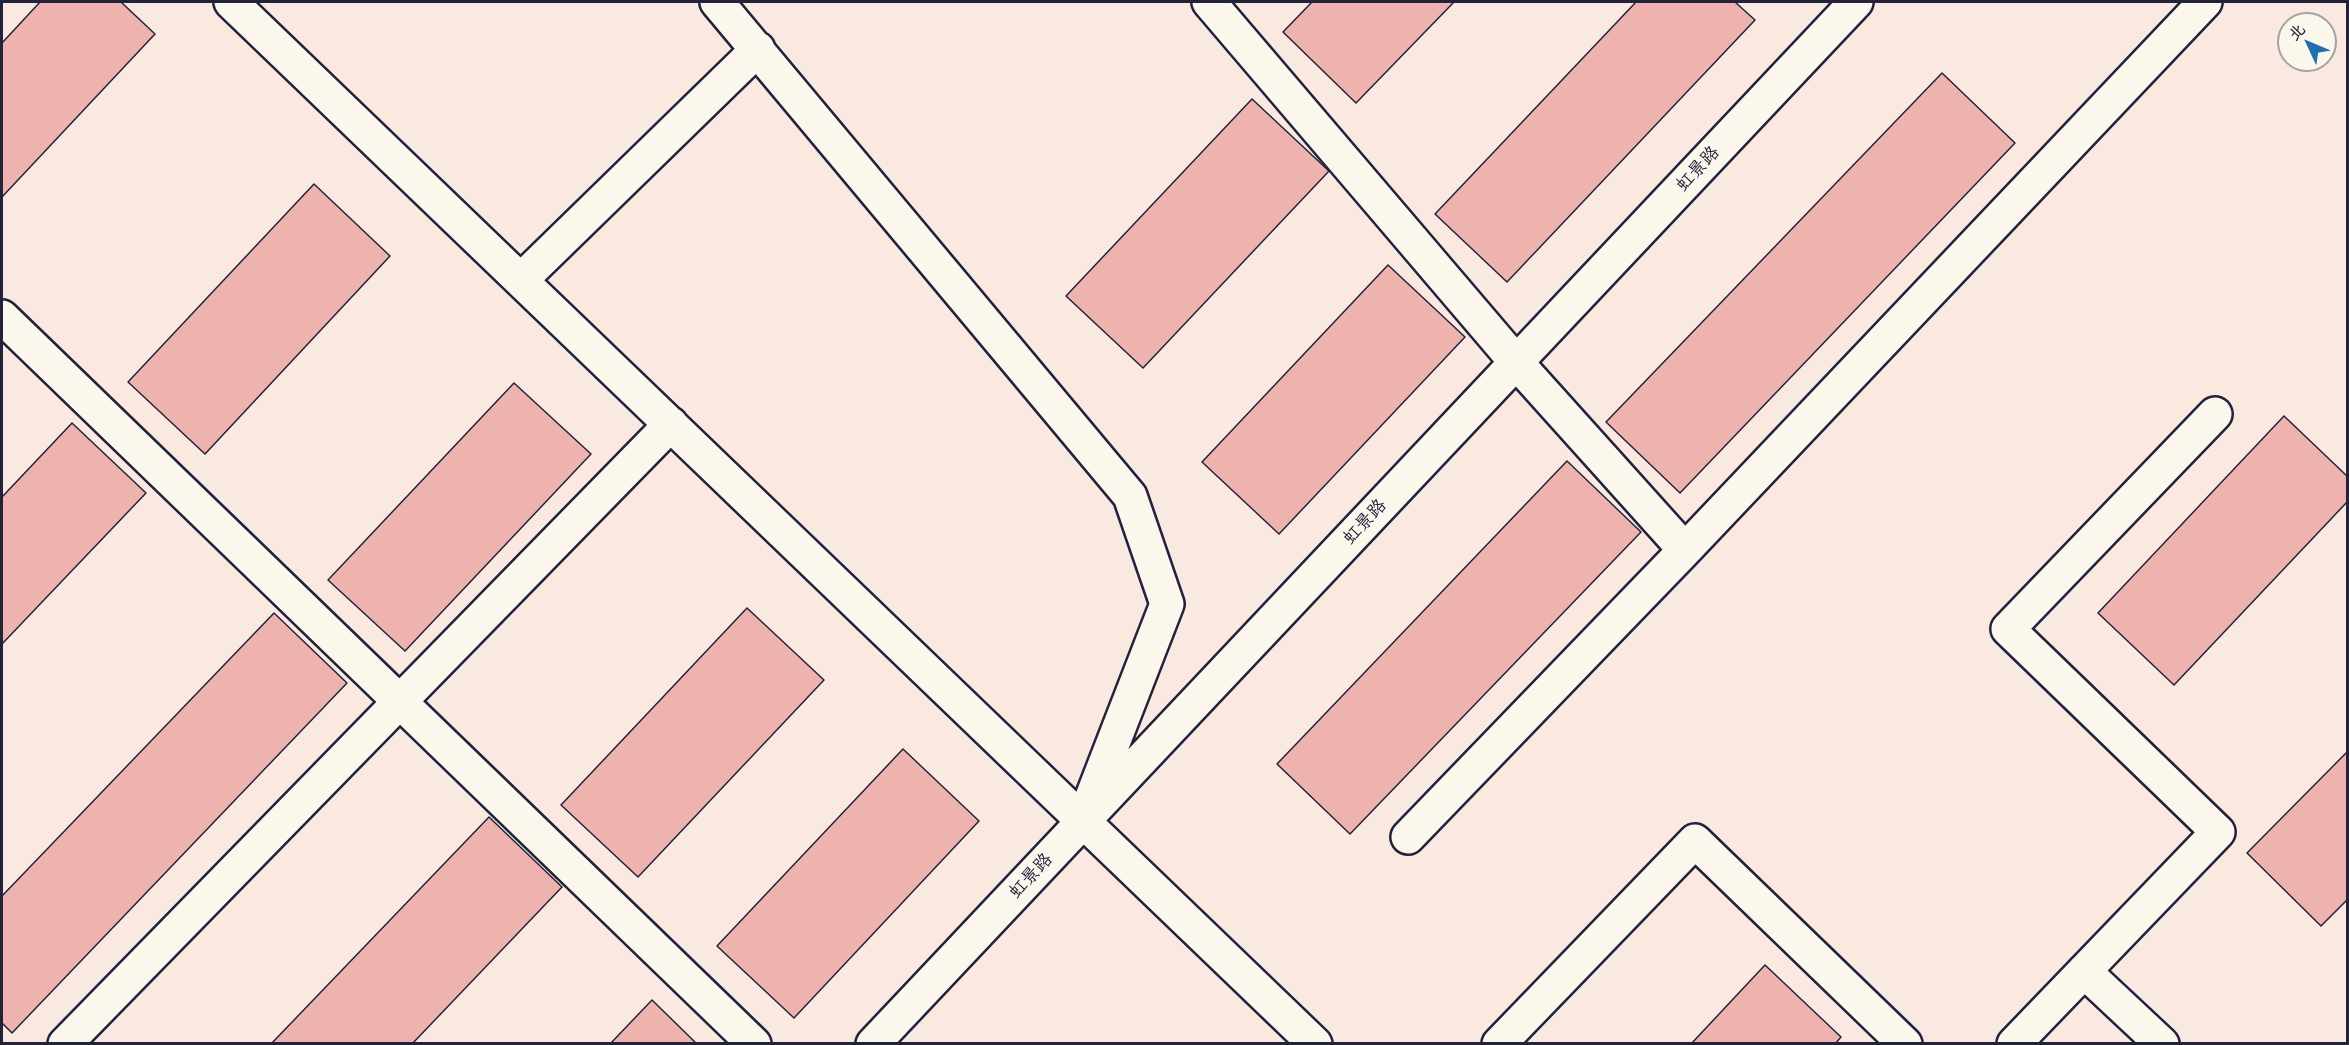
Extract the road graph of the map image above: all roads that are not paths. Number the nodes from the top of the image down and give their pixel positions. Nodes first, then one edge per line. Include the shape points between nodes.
1 (231, 2) edge
2 (717, 2) edge
3 (1209, 2) edge
4 (1856, 2) edge
5 (2205, 2) edge
6 (758, 49) junction
7 (521, 280) junction
8 (2, 317) edge
9 (1516, 362) junction
10 (2215, 414) dead end
11 (671, 424) junction
12 (1685, 550) junction
13 (400, 702) junction
14 (1083, 821) junction
15 (1408, 837) dead end
16 (2084, 970) junction
17 (65, 1044) edge
18 (754, 1044) edge
19 (873, 1044) edge
20 (1315, 1044) edge
21 (1499, 1044) edge
22 (1905, 1044) edge
23 (2014, 1044) edge
24 (2162, 1044) edge

1 - 7 street
2 - 6 street
3 - 9 street
4 - 9 street, 虹景路
5 - 12 street
6 - 7 street
6 - 14 street via 1130,496 1167,604
7 - 11 street
8 - 13 street
9 - 12 street
9 - 14 street, 虹景路
10 - 16 street via 2008,629 2218,832
11 - 13 street
11 - 14 street
12 - 15 street
13 - 17 street
13 - 18 street
14 - 19 street, 虹景路
14 - 20 street
16 - 23 street
16 - 24 street
21 - 22 street via 1695,841

